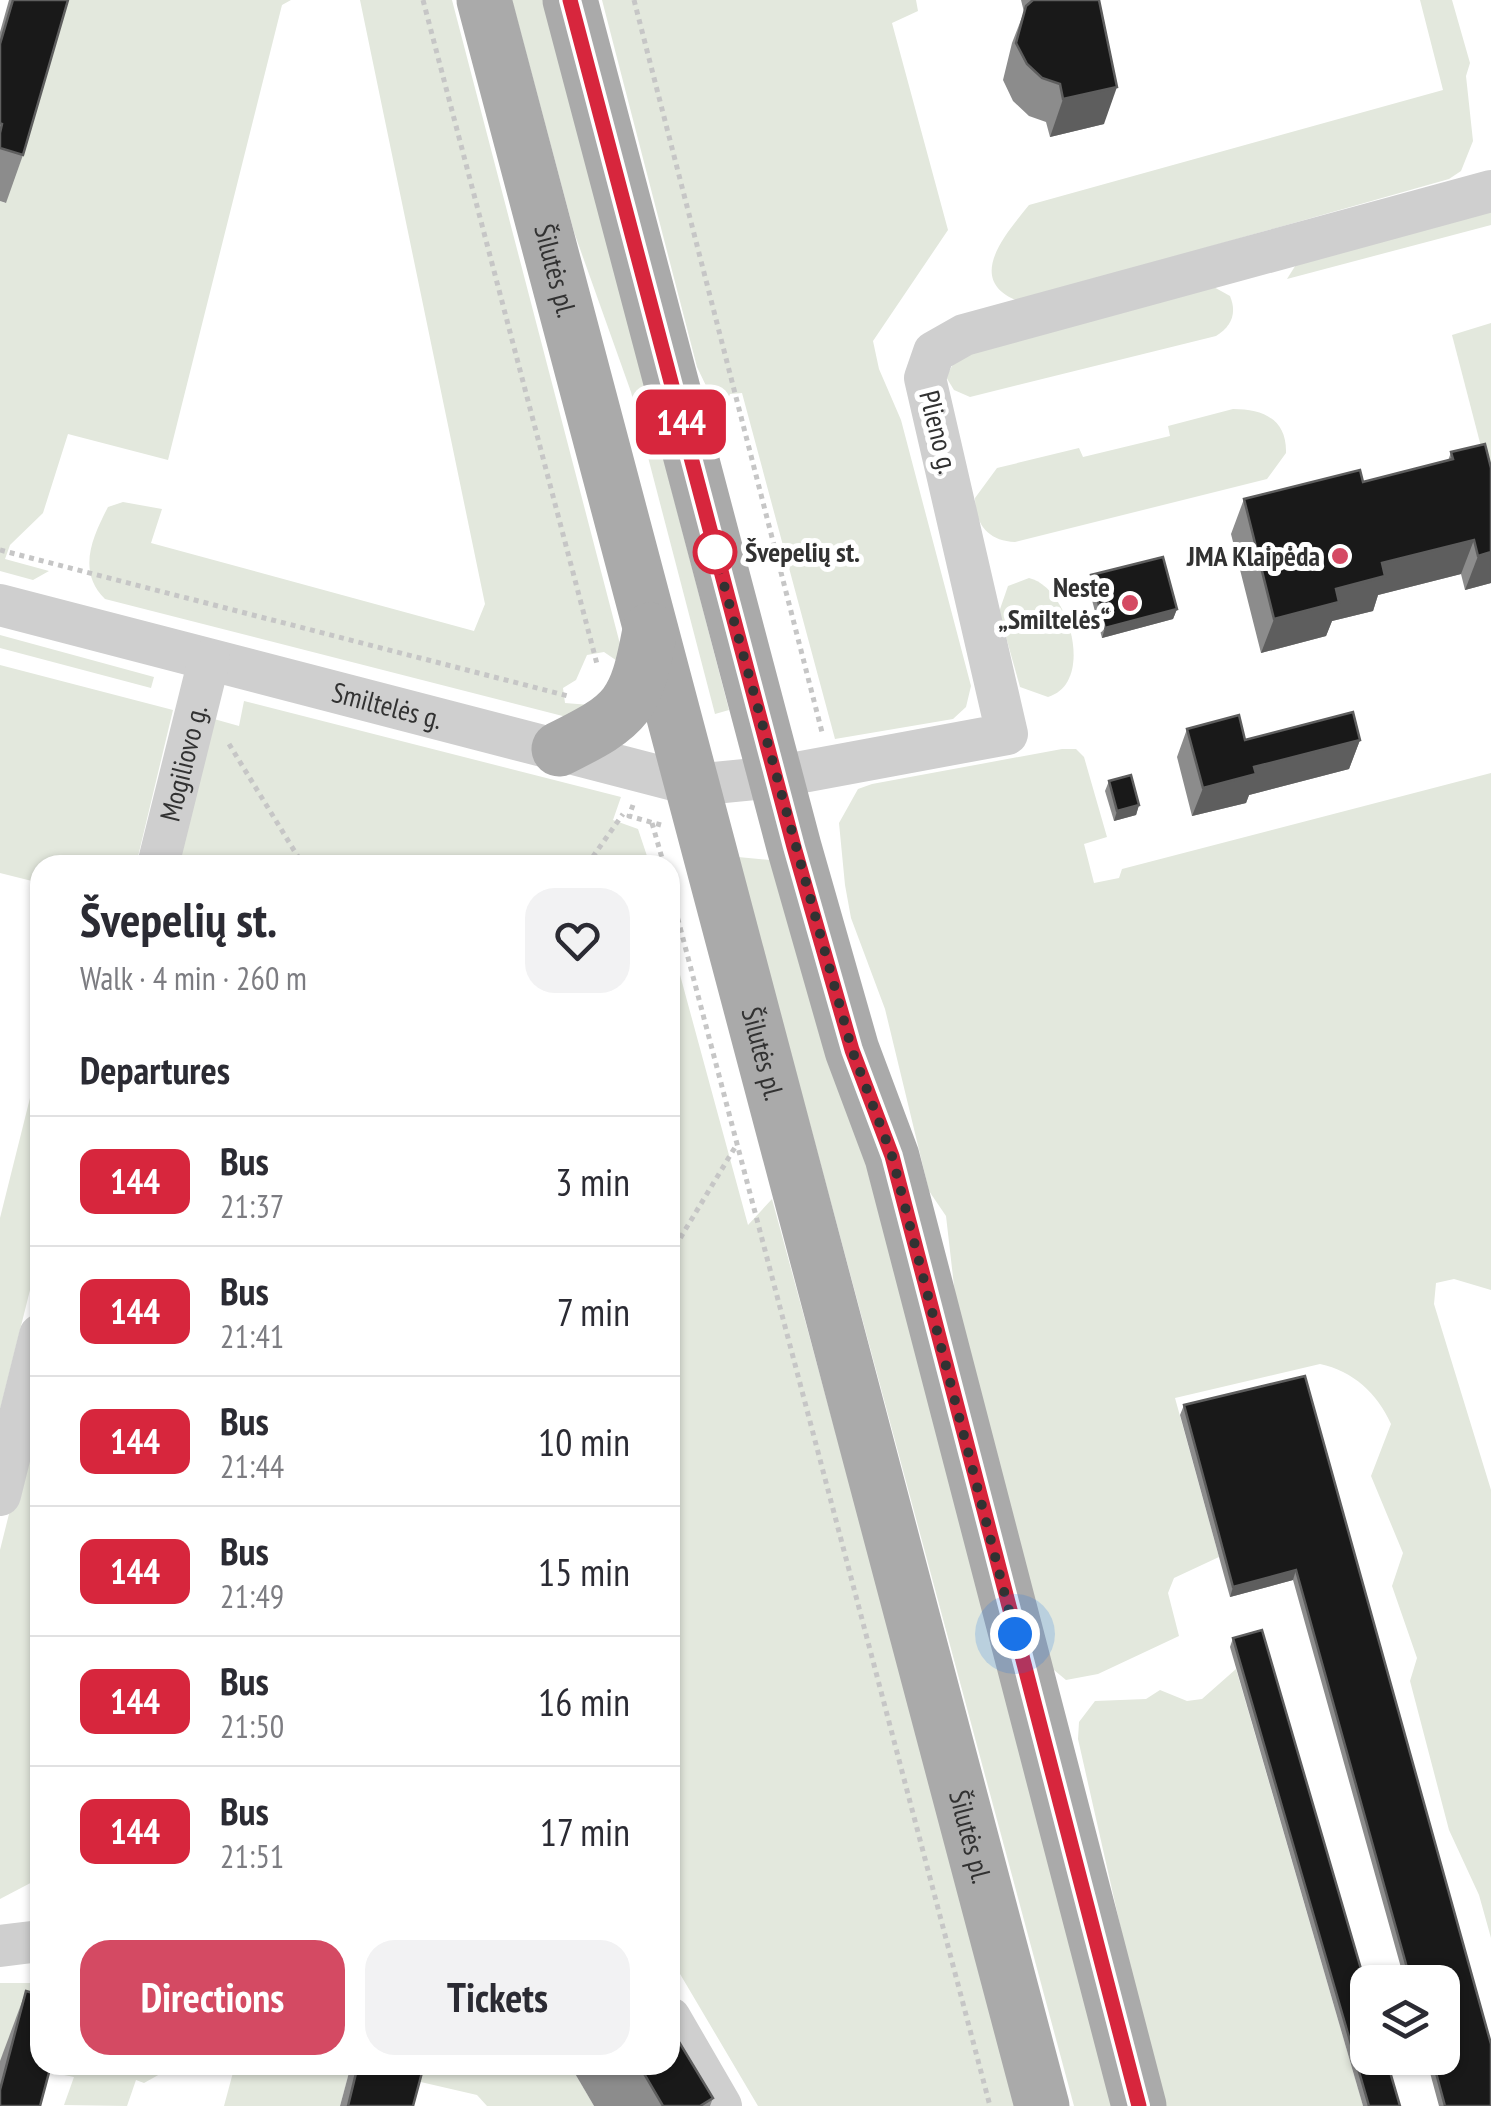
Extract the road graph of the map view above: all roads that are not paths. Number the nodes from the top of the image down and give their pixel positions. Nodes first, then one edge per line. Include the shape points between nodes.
1 (484, 0) edge
2 (570, 0) edge
3 (1491, 191) edge
4 (0, 605) edge
5 (650, 628) junction
6 (210, 660) junction
7 (559, 749) junction
8 (776, 777) junction
9 (693, 785) junction
10 (161, 855) edge
11 (30, 1376) edge
12 (0, 1495) edge
13 (30, 1942) edge
14 (0, 1946) edge
15 (680, 2035) edge
16 (721, 2106) edge
17 (1042, 2106) edge
18 (1139, 2106) edge

1 - 5 main road, Šilutės pl.
2 - 8 main road
3 - 8 street, Plieno g. via 964,335 934,352 926,378 1007,734
4 - 6 street, Smiltelės g.
5 - 7 main road via 640,684 622,711
5 - 9 main road, Šilutės pl.
6 - 7 street, Smiltelės g.
6 - 10 street, Mogiliovo g.
7 - 9 street, Smiltelės g.
8 - 9 street, Smiltelės g.
8 - 18 main road via 852,1050 892,1156
9 - 17 main road, Šilutės pl.
11 - 12 street
13 - 14 street
15 - 16 street

